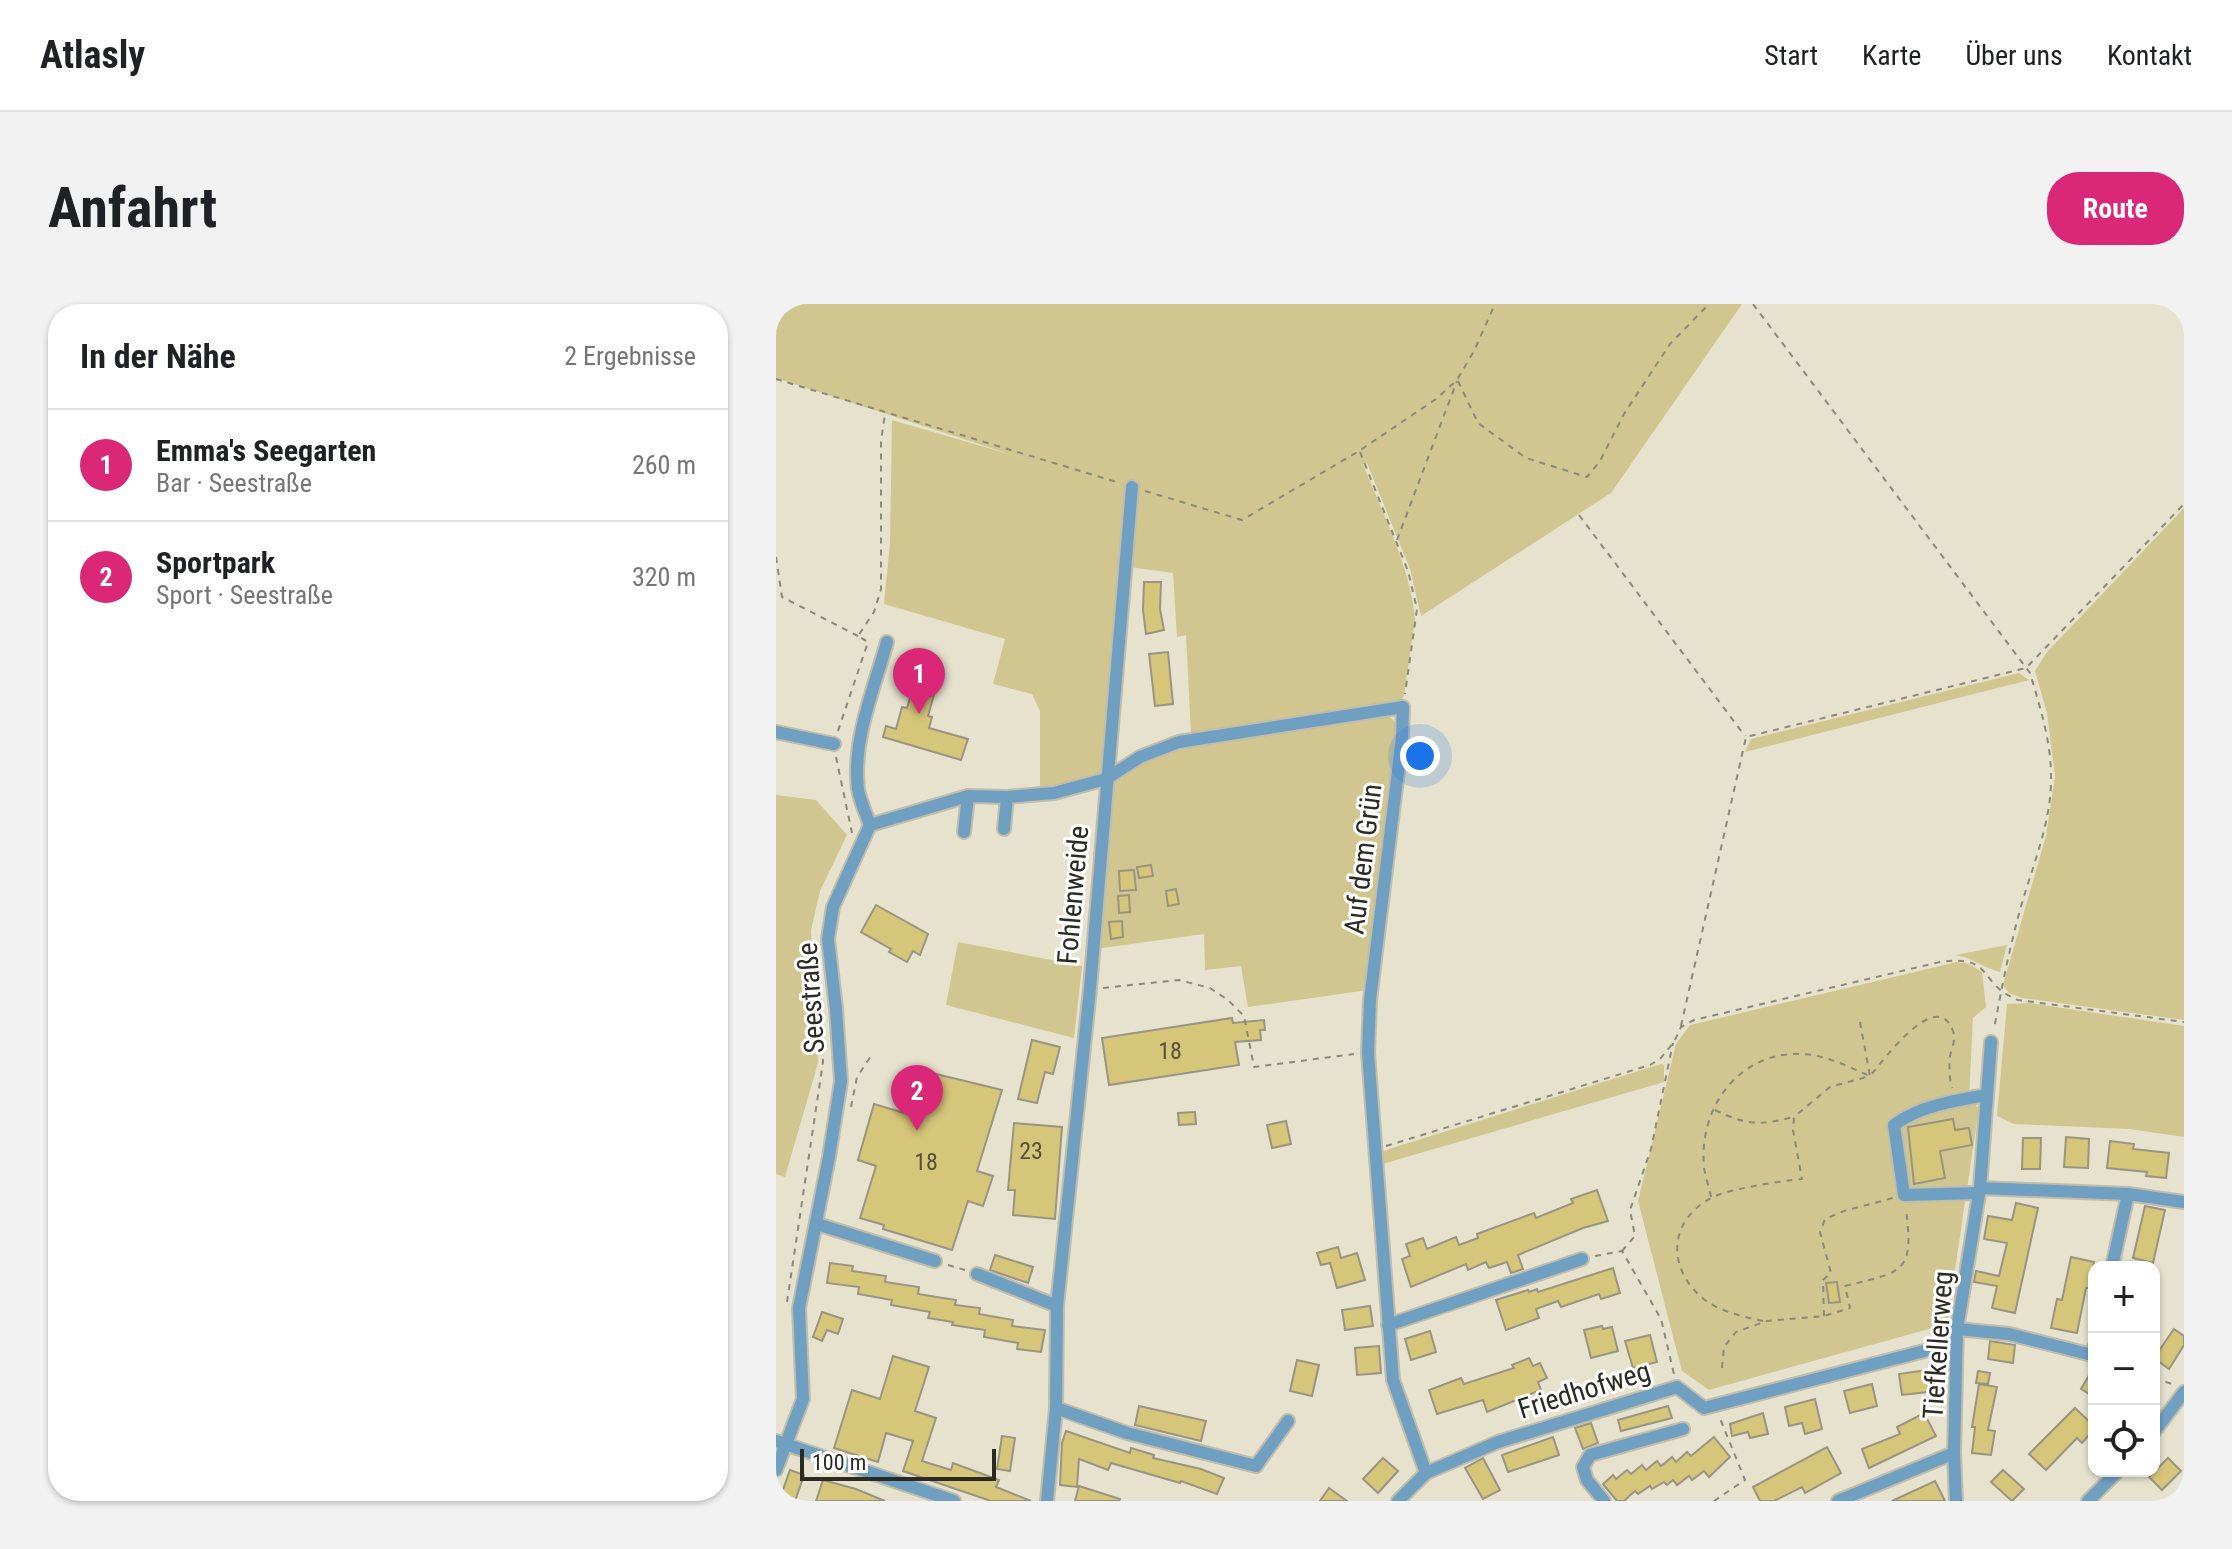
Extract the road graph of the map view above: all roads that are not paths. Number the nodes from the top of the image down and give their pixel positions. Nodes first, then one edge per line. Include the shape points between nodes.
1 (1132, 487) road end
2 (887, 642) dead end
3 (776, 732) edge
4 (834, 744) road end
5 (1106, 779) junction
6 (968, 796) junction
7 (1007, 797) junction
8 (870, 825) junction
9 (1004, 829) dead end
10 (964, 832) dead end
11 (1991, 1042) road end
12 (1987, 1095) junction
13 (1979, 1190) junction
14 (2128, 1194) junction
15 (2184, 1202) edge
16 (817, 1224) junction
17 (1582, 1259) road end
18 (935, 1261) road end
19 (2113, 1261) edge
20 (977, 1274) road end
21 (1057, 1306) junction
22 (1388, 1325) junction
23 (1957, 1329) junction
24 (1932, 1349) dead end
25 (2088, 1354) edge
26 (2179, 1389) edge
27 (1056, 1408) junction
28 (1288, 1421) dead end
29 (2160, 1422) edge
30 (1683, 1429) dead end
31 (782, 1443) edge
32 (1954, 1453) junction
33 (776, 1470) edge
34 (1426, 1473) junction
35 (2112, 1477) edge
36 (954, 1501) edge
37 (1047, 1501) edge
38 (1398, 1501) edge
39 (1604, 1501) edge
40 (1838, 1501) edge
41 (1956, 1501) edge
42 (2088, 1501) edge

1 - 5 street, Fohlenweide
2 - 8 street via 857,766 858,792
3 - 4 street
5 - 7 street via 1054,793
5 - 21 street, Fohlenweide
5 - 22 street, Auf dem Grün via 1140,757 1179,742 1403,707 1368,1053
6 - 7 street
6 - 8 street
6 - 10 street
7 - 9 street
8 - 16 street, Seestraße via 833,907 828,939 841,1081
11 - 12 street, Tiefkellerweg
12 - 13 street, Tiefkellerweg
12 - 13 street via 1955,1101 1894,1125 1904,1195
13 - 14 street
13 - 23 street, Tiefkellerweg
14 - 15 street
14 - 19 street
16 - 18 street
16 - 31 street, Seestraße via 799,1308 803,1399
17 - 22 street
20 - 21 street
21 - 27 street, Fohlenweide
22 - 34 street, Auf dem Grün via 1393,1380
23 - 25 street via 2009,1334
23 - 32 street, Tiefkellerweg
24 - 34 street, Friedhofweg via 1704,1408 1677,1387 1498,1442
26 - 29 street
27 - 28 street via 1127,1433 1256,1466
27 - 37 street, Fohlenweide
30 - 39 street via 1590,1455 1583,1467
31 - 33 street, Seestraße
31 - 36 street
32 - 40 street
32 - 41 street, Tiefkellerweg
34 - 38 street, Friedhofweg
35 - 42 street

